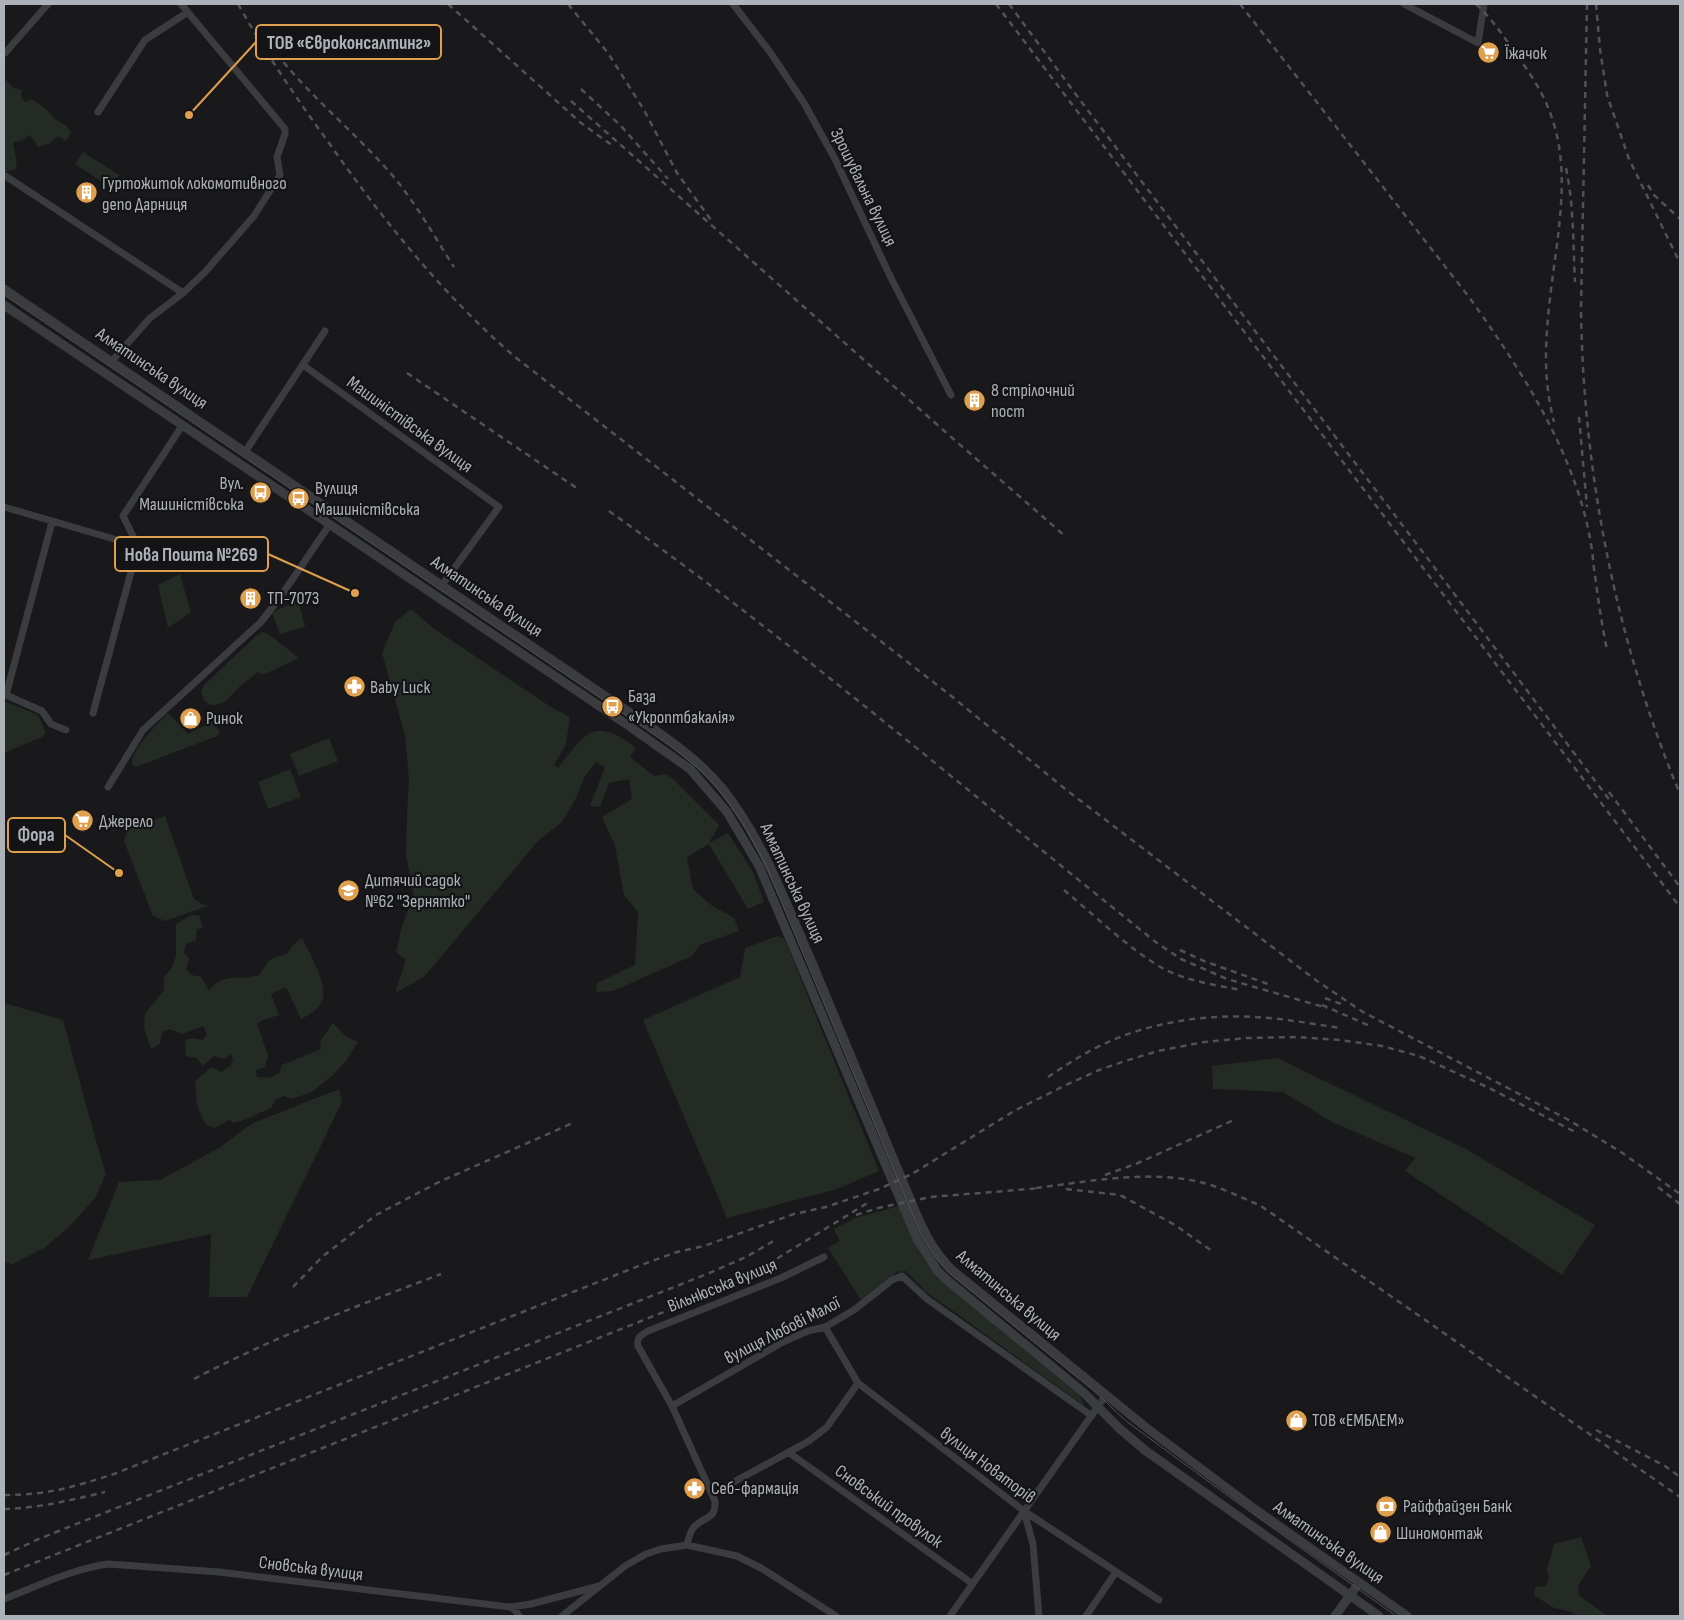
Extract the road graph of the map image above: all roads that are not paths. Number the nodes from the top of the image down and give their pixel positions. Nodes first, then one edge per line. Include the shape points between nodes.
1 (48, 4) edge
2 (181, 4) edge
3 (733, 4) edge
4 (1404, 4) edge
5 (1484, 4) edge
6 (188, 12) junction
7 (5, 53) dead end
8 (98, 112) dead end
9 (4, 175) edge
10 (4, 289) edge
11 (183, 293) junction
12 (4, 305) edge
13 (325, 331) dead end
14 (112, 361) junction
15 (303, 365) junction
16 (951, 395) dead end
17 (182, 426) junction
18 (245, 452) junction
19 (4, 507) edge
20 (52, 522) junction
21 (330, 524) junction
22 (138, 546) junction
23 (442, 585) junction
24 (5, 696) edge
25 (93, 713) dead end
26 (66, 730) dead end
27 (108, 786) dead end
28 (876, 1131) junction
29 (911, 1213) junction
30 (824, 1256) dead end
31 (825, 1328) junction
32 (858, 1384) junction
33 (1106, 1395) junction
34 (672, 1406) junction
35 (1098, 1407) junction
36 (1092, 1416) junction
37 (788, 1452) junction
38 (712, 1494) junction
39 (1024, 1511) junction
40 (687, 1545) junction
41 (1116, 1572) junction
42 (1360, 1583) junction
43 (973, 1584) junction
44 (600, 1586) junction
45 (1350, 1596) junction
46 (4, 1599) edge
47 (1159, 1600) dead end
48 (510, 1607) junction
49 (519, 1616) edge
50 (562, 1616) edge
51 (836, 1616) edge
52 (950, 1616) edge
53 (1039, 1616) edge
54 (1086, 1616) edge
55 (1335, 1616) edge
56 (1379, 1616) edge
57 (1407, 1616) edge

1 - 7 street
2 - 6 street
3 - 16 street, Зрошувальна вулиця via 804,102 836,159 891,278
4 - 5 street via 1478,43
6 - 8 street via 145,40
6 - 11 street via 284,125 285,134 277,157 280,175 254,216
9 - 11 street
10 - 14 street, Алматинська вулиця
11 - 14 street via 150,318
12 - 17 street, Алматинська вулиця
13 - 15 street
14 - 18 street, Алматинська вулиця
15 - 18 street
15 - 23 street, Машиністівська вулиця via 499,507
17 - 21 street, Алматинська вулиця
17 - 22 street via 123,516
18 - 23 street, Алматинська вулиця
19 - 20 street
20 - 22 street
20 - 24 street
21 - 27 street via 261,622 143,730
21 - 28 street, Алматинська вулиця via 676,758 709,789 728,812 768,884
22 - 25 street
23 - 28 street, Алматинська вулиця via 674,742 722,788 746,822 778,881
24 - 26 street via 42,711 51,724
28 - 29 street, Алматинська вулиця
29 - 33 street, Алматинська вулиця via 934,1251 952,1270
29 - 35 street, Алматинська вулиця via 916,1239 937,1270
30 - 34 street, Вільнюська вулиця via 781,1278 640,1335 638,1346
31 - 32 street, вулиця Новаторів
31 - 34 street, вулиця Любові Малої via 808,1331 783,1342
31 - 36 street, вулиця Любові Малої via 902,1276 926,1299
32 - 37 street via 827,1426
32 - 39 street, вулиця Новаторів
33 - 35 street
33 - 42 street, Алматинська вулиця via 1256,1510
34 - 38 street
35 - 36 street
35 - 45 street, Алматинська вулиця via 1146,1451
36 - 39 street
37 - 38 street
37 - 43 street, Сновський провулок
38 - 40 street via 715,1508 711,1516 695,1526
39 - 41 street, вулиця Новаторів
39 - 43 street
39 - 53 street via 1033,1544
40 - 44 street via 646,1554 624,1566
40 - 51 street via 737,1556
41 - 47 street, вулиця Новаторів
41 - 54 street
42 - 45 street
42 - 57 street, Алматинська вулиця
43 - 52 street
44 - 48 street, Сновська вулиця
44 - 50 street
45 - 55 street
45 - 56 street, Алматинська вулиця
46 - 48 street, Сновська вулиця via 76,1571 108,1564 219,1572
48 - 49 street

